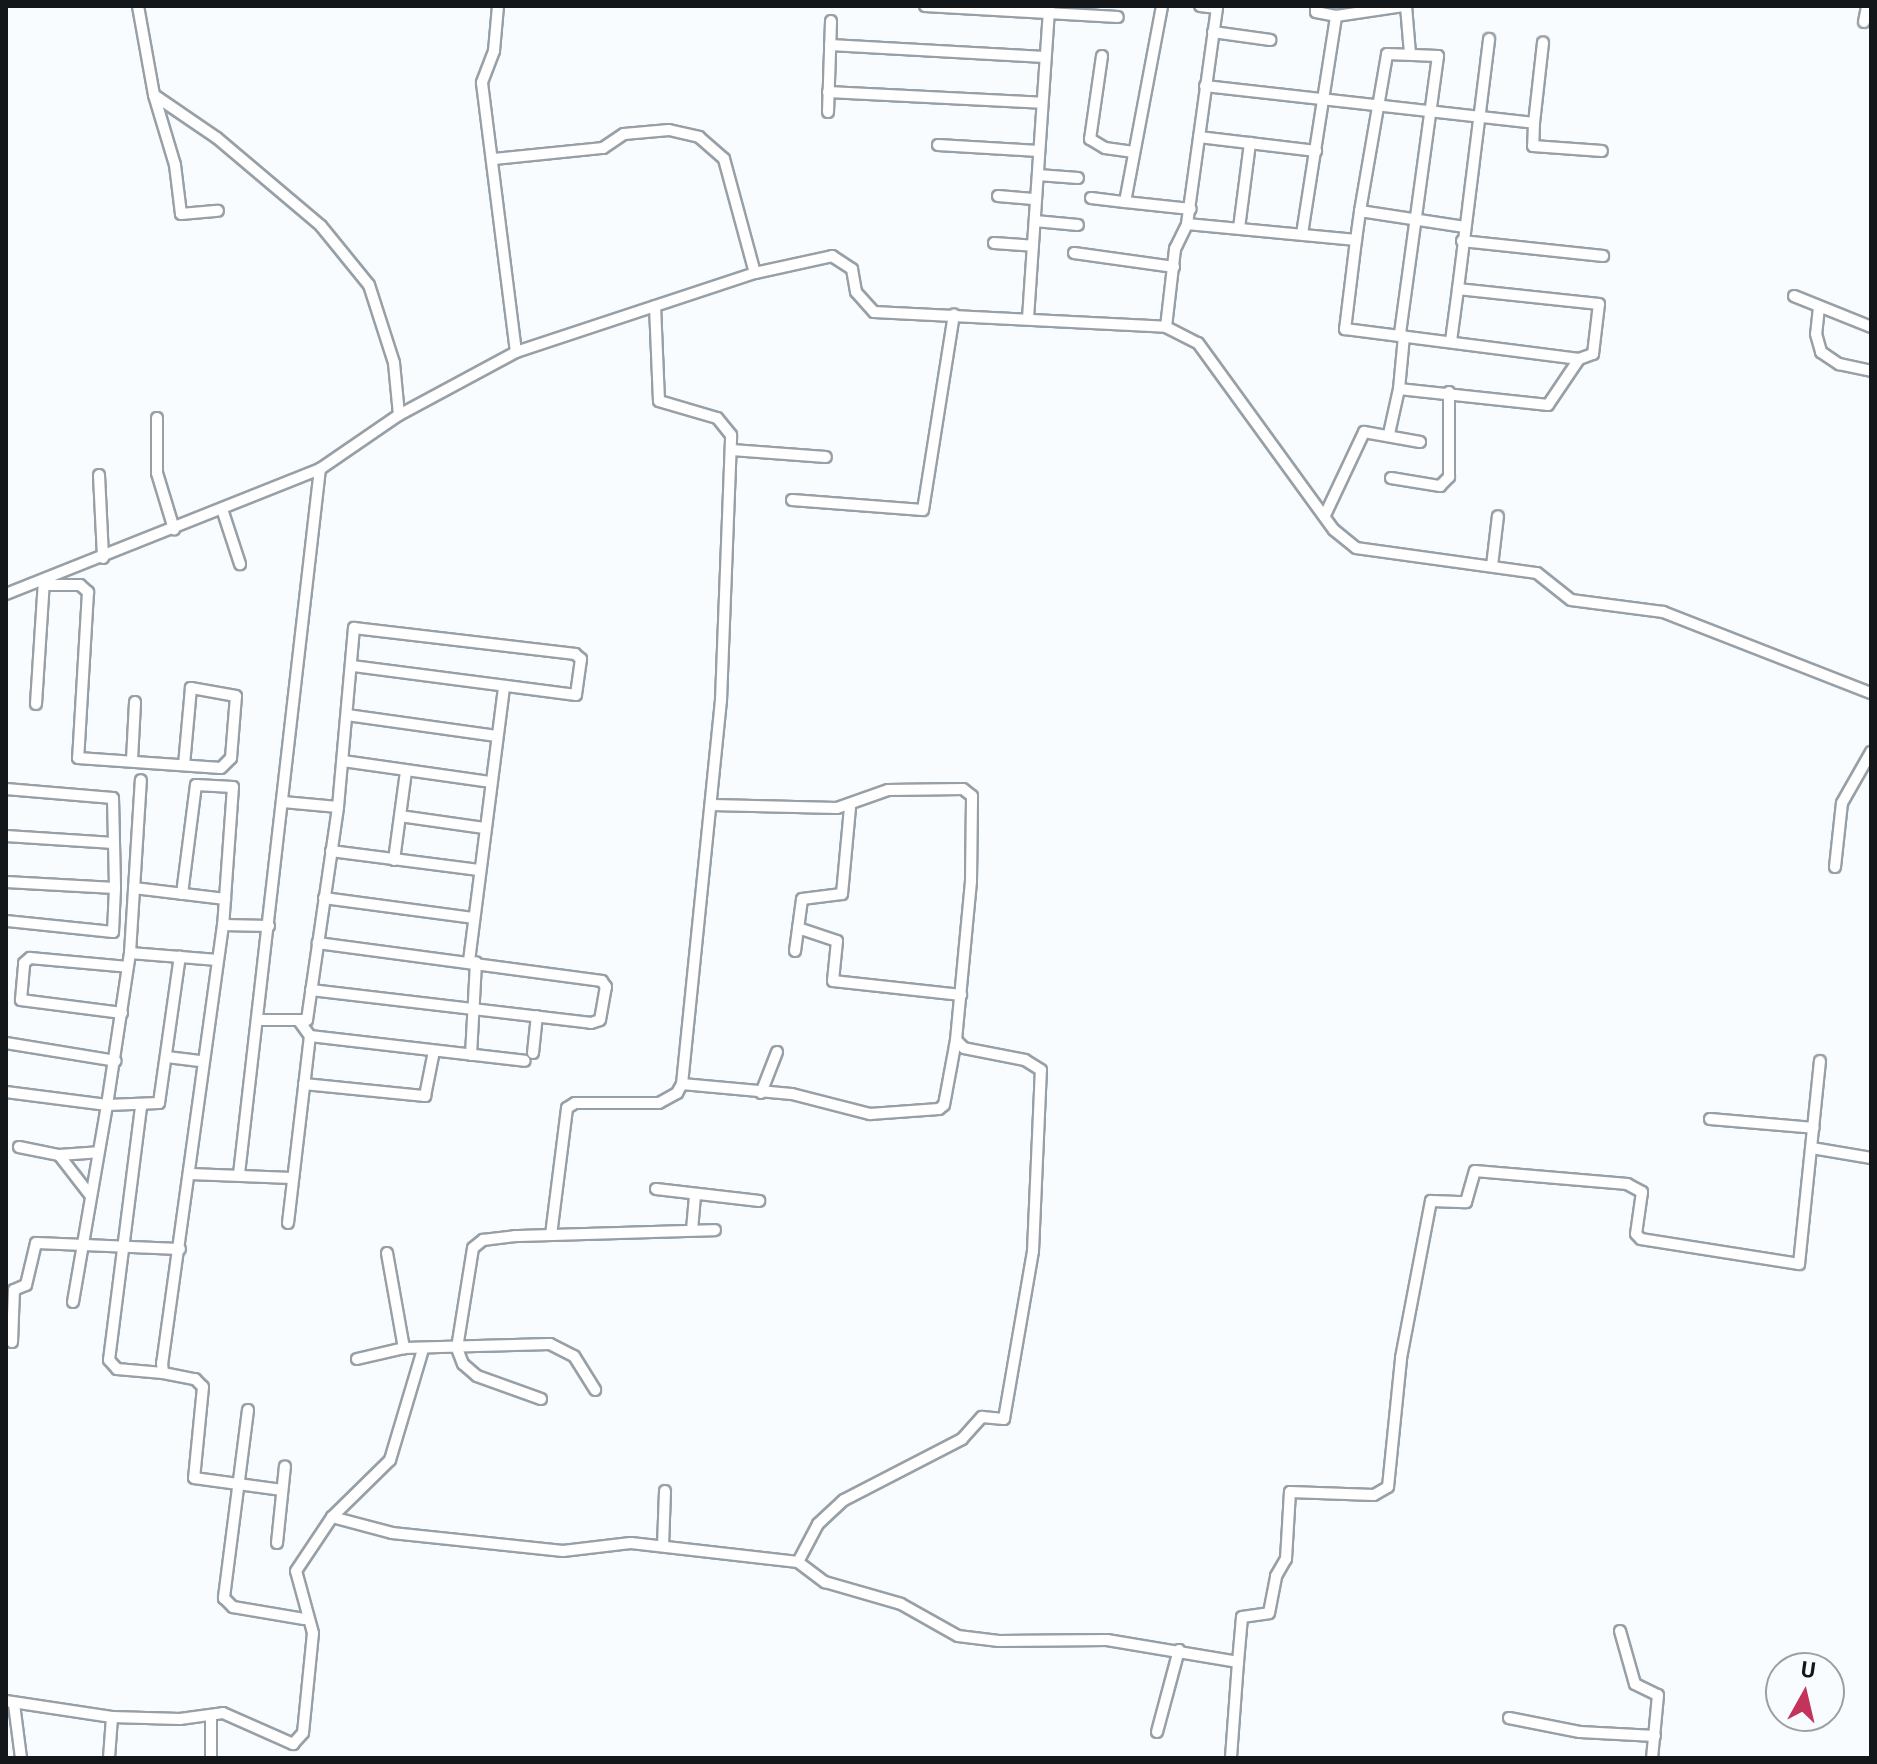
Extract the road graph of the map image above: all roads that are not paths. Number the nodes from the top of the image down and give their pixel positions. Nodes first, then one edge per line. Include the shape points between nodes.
1 (138, 6) edge
2 (498, 6) edge
3 (925, 6) edge
4 (1162, 6) edge
5 (1200, 6) edge
6 (1316, 6) edge
7 (1404, 6) edge
8 (1867, 6) edge
9 (1048, 10) edge
10 (1336, 16) junction
11 (1118, 17) dead end
12 (831, 21) dead end
13 (1864, 22) dead end
14 (1213, 32) junction
15 (1489, 39) dead end
16 (1270, 40) dead end
17 (1543, 43) dead end
18 (830, 45) junction
19 (1410, 54) junction
20 (1102, 56) dead end
21 (1045, 57) junction
22 (1205, 86) junction
23 (828, 92) junction
24 (154, 95) junction
25 (1325, 101) junction
26 (1042, 103) junction
27 (1378, 107) junction
28 (828, 112) dead end
29 (1432, 112) junction
30 (1479, 118) junction
31 (1534, 123) junction
32 (1199, 137) junction
33 (1250, 143) junction
34 (938, 145) dead end
35 (1039, 151) junction
36 (1316, 151) junction
37 (1602, 151) dead end
38 (1134, 152) junction
39 (494, 159) junction
40 (1038, 175) junction
41 (1078, 178) dead end
42 (998, 196) dead end
43 (1091, 198) dead end
44 (1036, 199) junction
45 (1125, 202) junction
46 (1191, 209) junction
47 (218, 211) dead end
48 (1360, 211) junction
49 (1035, 221) junction
50 (1415, 221) junction
51 (1187, 224) junction
52 (1078, 225) dead end
53 (1465, 227) junction
54 (1239, 228) junction
55 (1302, 234) junction
56 (1356, 240) junction
57 (1462, 241) junction
58 (994, 243) dead end
59 (1033, 246) junction
60 (1074, 253) dead end
61 (1603, 256) dead end
62 (1174, 267) junction
63 (755, 273) junction
64 (1458, 289) junction
65 (1794, 296) dead end
66 (655, 306) junction
67 (1819, 307) junction
68 (954, 314) junction
69 (1028, 318) junction
70 (1166, 327) junction
71 (1871, 327) edge
72 (1402, 335) junction
73 (1451, 341) junction
74 (516, 352) junction
75 (1579, 359) junction
76 (1871, 371) edge
77 (1399, 389) junction
78 (1449, 392) junction
79 (399, 415) junction
80 (157, 418) dead end
81 (1389, 434) junction
82 (1420, 442) dead end
83 (732, 450) junction
84 (826, 457) dead end
85 (320, 469) junction
86 (99, 475) dead end
87 (1391, 478) dead end
88 (792, 500) dead end
89 (223, 512) junction
90 (1325, 515) junction
91 (1498, 516) dead end
92 (174, 529) junction
93 (103, 558) junction
94 (240, 564) dead end
95 (1492, 566) junction
96 (44, 582) junction
97 (6, 594) edge
98 (352, 666) junction
99 (504, 687) junction
100 (1871, 693) edge
101 (135, 702) dead end
102 (36, 704) dead end
103 (347, 715) junction
104 (497, 736) junction
105 (1871, 752) edge
106 (132, 760) junction
107 (343, 761) junction
108 (184, 765) junction
109 (406, 771) junction
110 (141, 780) dead end
111 (490, 782) junction
112 (6, 789) edge
113 (283, 802) junction
114 (712, 805) junction
115 (338, 807) junction
116 (850, 807) junction
117 (400, 816) junction
118 (484, 828) junction
119 (6, 836) edge
120 (114, 843) junction
121 (331, 851) junction
122 (394, 860) junction
123 (1835, 867) dead end
124 (479, 870) junction
125 (6, 882) edge
126 (115, 888) junction
127 (134, 888) junction
128 (182, 894) junction
129 (324, 898) junction
130 (225, 899) junction
131 (473, 918) junction
132 (6, 921) edge
133 (223, 925) junction
134 (269, 926) junction
135 (798, 928) junction
136 (318, 943) junction
137 (795, 951) dead end
138 (130, 953) junction
139 (180, 956) junction
140 (218, 960) junction
141 (472, 962) junction
142 (128, 967) junction
143 (311, 990) junction
144 (961, 995) junction
145 (472, 1009) junction
146 (122, 1013) junction
147 (537, 1016) junction
148 (259, 1020) junction
149 (300, 1022) junction
150 (310, 1036) junction
151 (956, 1040) junction
152 (6, 1043) edge
153 (434, 1051) junction
154 (777, 1052) dead end
155 (471, 1055) junction
156 (167, 1057) junction
157 (116, 1061) junction
158 (202, 1061) junction
159 (1820, 1061) dead end
160 (304, 1084) junction
161 (682, 1084) junction
162 (6, 1092) edge
163 (761, 1093) junction
164 (107, 1105) junction
165 (141, 1107) junction
166 (1710, 1119) dead end
167 (1814, 1128) junction
168 (19, 1147) dead end
169 (1812, 1148) junction
170 (98, 1152) junction
171 (59, 1155) junction
172 (1871, 1158) edge
173 (189, 1174) junction
174 (239, 1174) junction
175 (293, 1178) junction
176 (656, 1189) dead end
177 (695, 1194) junction
178 (90, 1195) junction
179 (759, 1201) dead end
180 (288, 1223) dead end
181 (692, 1230) junction
182 (715, 1230) dead end
183 (551, 1235) junction
184 (82, 1245) junction
185 (123, 1247) junction
186 (180, 1249) junction
187 (387, 1253) dead end
188 (73, 1302) dead end
189 (12, 1342) dead end
190 (404, 1348) junction
191 (457, 1348) junction
192 (423, 1349) junction
193 (357, 1359) dead end
194 (163, 1373) junction
195 (595, 1390) dead end
196 (541, 1399) dead end
197 (248, 1410) dead end
198 (285, 1466) dead end
199 (238, 1485) junction
200 (282, 1490) junction
201 (665, 1491) dead end
202 (332, 1517) junction
203 (277, 1543) dead end
204 (663, 1546) junction
205 (798, 1562) junction
206 (304, 1619) dead end
207 (1620, 1631) dead end
208 (1179, 1650) junction
209 (1238, 1662) junction
210 (10, 1703) edge
211 (211, 1716) junction
212 (112, 1717) junction
213 (1509, 1718) dead end
214 (1157, 1732) dead end
215 (1655, 1736) junction
216 (21, 1758) edge
217 (109, 1758) edge
218 (211, 1758) edge
219 (1231, 1758) edge
220 (1652, 1758) edge

1 - 24 street
2 - 39 street via 494,51 482,83
3 - 9 street
4 - 38 street
5 - 14 street via 1217,8
6 - 10 street via 1316,12
7 - 10 street
7 - 19 street
8 - 13 street
9 - 11 street
9 - 21 street
10 - 25 street
12 - 18 street
14 - 16 street
14 - 22 street
15 - 30 street
17 - 31 street
18 - 21 street
18 - 23 street
19 - 27 street via 1387,54
19 - 29 street via 1440,58
20 - 38 street via 1090,139 1105,148
21 - 26 street
22 - 25 street
22 - 32 street
23 - 26 street
23 - 28 street
24 - 47 street via 175,165 181,214
24 - 79 street via 243,160 321,226 355,265 380,310
25 - 27 street
25 - 36 street
26 - 35 street
27 - 29 street
27 - 48 street
29 - 30 street
29 - 50 street
30 - 31 street
30 - 53 street
31 - 37 street via 1533,146
32 - 33 street
32 - 46 street
33 - 36 street
33 - 54 street
34 - 35 street
35 - 40 street
36 - 55 street
38 - 45 street
39 - 63 street via 603,148 624,134 669,130 699,137 724,159
39 - 74 street
40 - 41 street
40 - 44 street
42 - 44 street
43 - 45 street
44 - 49 street
45 - 46 street
46 - 51 street
48 - 50 street
48 - 56 street
49 - 52 street
49 - 59 street
50 - 53 street
50 - 72 street
51 - 54 street
51 - 62 street via 1178,233
53 - 57 street
54 - 55 street
55 - 56 street
56 - 72 street via 1344,327
57 - 61 street
57 - 64 street
58 - 59 street
59 - 69 street
60 - 62 street
62 - 70 street
63 - 66 street
63 - 68 street via 839,257 852,269 862,303 874,312
64 - 73 street
64 - 75 street via 1599,304 1593,354
65 - 67 street
66 - 74 street
66 - 83 street via 659,401 728,425
67 - 71 street
67 - 76 street via 1816,334 1821,352 1839,364
68 - 69 street
68 - 88 street via 923,510
69 - 70 street
70 - 90 street via 1207,351 1220,377
72 - 73 street
72 - 77 street
73 - 75 street
74 - 79 street
75 - 78 street via 1551,404
77 - 78 street
77 - 81 street
78 - 87 street via 1449,477 1435,486
79 - 85 street
80 - 92 street via 157,473
81 - 82 street
81 - 90 street via 1370,430 1359,438
83 - 84 street
83 - 114 street via 730,572
85 - 89 street
85 - 113 street
86 - 93 street
89 - 92 street
89 - 94 street
90 - 95 street via 1356,548
91 - 95 street
92 - 93 street
93 - 96 street
95 - 100 street via 1546,576 1563,594 1583,604 1663,612
96 - 97 street
96 - 102 street
96 - 106 street via 80,585 88,592 78,758
98 - 99 street
98 - 99 street via 354,628 575,654 581,659 576,695
98 - 103 street
99 - 104 street
101 - 106 street
103 - 104 street
103 - 107 street
104 - 111 street
105 - 123 street via 1842,803
106 - 108 street
107 - 109 street
107 - 115 street
108 - 108 street via 221,768 231,758 236,696 229,691 191,688
109 - 111 street
109 - 117 street
110 - 127 street
111 - 118 street
112 - 120 street via 113,798
113 - 115 street
113 - 134 street
114 - 116 street
114 - 161 street
115 - 121 street
116 - 135 street via 842,894 806,896
116 - 144 street via 888,790 963,789 972,796
117 - 118 street
117 - 122 street
118 - 124 street
119 - 120 street
120 - 126 street
121 - 122 street
121 - 129 street
122 - 124 street
124 - 131 street
125 - 126 street
126 - 132 street via 113,932
127 - 128 street
127 - 138 street
128 - 130 street
128 - 130 street via 196,785 233,787
129 - 131 street
129 - 136 street
130 - 133 street
131 - 141 street
133 - 134 street
133 - 140 street
134 - 148 street
135 - 137 street
135 - 144 street via 837,941 833,981
136 - 141 street
136 - 143 street
138 - 139 street
138 - 142 street
139 - 140 street
139 - 156 street
140 - 158 street
141 - 145 street
141 - 147 street via 605,983 598,1023
142 - 146 street
142 - 146 street via 30,958 20,996 25,1002
143 - 145 street
143 - 149 street via 307,1020
144 - 151 street
145 - 147 street
145 - 155 street
146 - 157 street
147 - 155 street via 529,1057
148 - 149 street
148 - 174 street
149 - 150 street
150 - 153 street
150 - 160 street
151 - 163 street via 942,1109 870,1114 792,1094
151 - 205 street via 964,1048 1025,1060 1041,1070 1033,1251 1004,1419 982,1417 952,1446 844,1500 818,1524
152 - 157 street
153 - 155 street
153 - 160 street via 425,1096
154 - 163 street
156 - 158 street
156 - 165 street via 159,1103
157 - 164 street
158 - 173 street
159 - 167 street
160 - 175 street
161 - 163 street
161 - 183 street via 659,1103 575,1103 567,1108
162 - 164 street
164 - 165 street
164 - 170 street
165 - 185 street
166 - 167 street
167 - 169 street
168 - 171 street
169 - 172 street
169 - 209 street via 1799,1264 1641,1239 1636,1234 1642,1192 1627,1184 1475,1171 1466,1202 1433,1200 1401,1358 1388,1487 1374,1495 1290,1492 1286,1559 1276,1576 1269,1613 1242,1617
170 - 171 street
170 - 178 street
171 - 178 street
173 - 174 street
173 - 186 street
174 - 175 street
175 - 180 street
176 - 177 street
177 - 179 street
177 - 181 street
178 - 184 street
181 - 182 street
181 - 183 street
183 - 191 street via 483,1240 473,1248
184 - 185 street
184 - 188 street
184 - 189 street via 33,1246 26,1285 14,1290
185 - 186 street
185 - 194 street via 109,1360 117,1369
186 - 194 street
187 - 190 street
190 - 192 street
190 - 193 street
191 - 192 street
191 - 195 street via 559,1346 574,1356
191 - 196 street via 470,1373
192 - 202 street via 390,1460
194 - 199 street via 195,1379 203,1387 194,1478
197 - 199 street
198 - 200 street
199 - 200 street
199 - 206 street via 224,1598 233,1607
200 - 203 street
201 - 204 street
202 - 204 street via 400,1534 563,1551 617,1543
202 - 211 street via 296,1571 313,1633 302,1739 289,1744 228,1714
204 - 205 street
205 - 208 street via 825,1582 901,1604 958,1636 1107,1640
207 - 215 street via 1635,1684 1658,1695
208 - 209 street
208 - 214 street
209 - 219 street
210 - 212 street
210 - 216 street
211 - 212 street
211 - 218 street
212 - 217 street
213 - 215 street via 1580,1732
215 - 220 street

